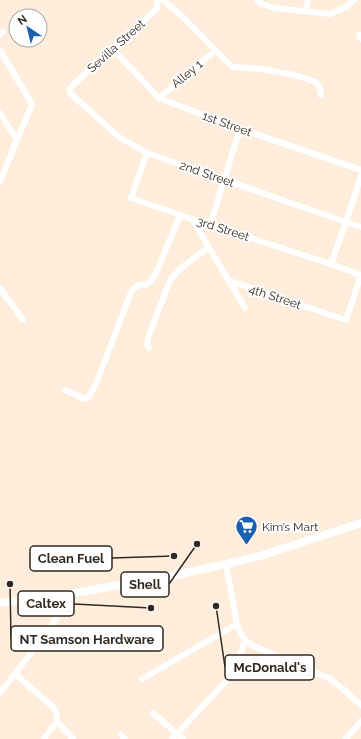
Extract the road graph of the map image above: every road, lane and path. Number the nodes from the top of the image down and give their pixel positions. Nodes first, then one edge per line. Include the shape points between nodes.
1 (158, 0) edge
2 (163, 0) edge
3 (257, 0) edge
4 (308, 0) edge
5 (354, 0) edge
6 (306, 12) junction
7 (112, 48) junction
8 (0, 50) edge
9 (216, 50) junction
10 (69, 91) joint
11 (321, 95) dead end
12 (159, 98) junction
13 (0, 113) edge
14 (240, 129) junction
15 (17, 140) junction
16 (147, 153) junction
17 (361, 170) edge
18 (1, 172) edge
19 (361, 176) edge
20 (224, 180) junction
21 (0, 181) edge
22 (180, 215) junction
23 (192, 219) junction
24 (346, 222) junction
25 (210, 225) junction
26 (361, 227) edge
27 (209, 247) junction
28 (331, 264) junction
29 (360, 276) edge
30 (230, 281) junction
31 (0, 288) edge
32 (245, 308) dead end
33 (23, 320) dead end
34 (149, 348) dead end
35 (65, 390) dead end
36 (361, 524) edge
37 (226, 564) junction
38 (69, 594) junction
39 (0, 603) edge
40 (237, 624) junction
41 (245, 640) junction
42 (15, 674) junction
43 (142, 679) dead end
44 (0, 693) edge
45 (361, 705) edge
46 (153, 713) dead end
47 (57, 721) junction
48 (361, 721) edge
49 (177, 734) junction
50 (44, 739) edge
51 (73, 739) edge
52 (172, 739) edge
53 (183, 739) edge
54 (346, 739) edge

1 - 7 street, Sevilla Street via 158,9
2 - 9 street
3 - 6 street via 275,8
4 - 6 street
5 - 6 street via 346,7 330,14
7 - 10 street, Sevilla Street
7 - 12 street, 1st Street
8 - 15 street via 32,104
9 - 11 street via 234,67 262,69 316,82
9 - 12 street, Alley 1
10 - 16 street, 2nd Street via 119,137
12 - 14 street, 1st Street
13 - 15 street
14 - 17 street, 1st Street
14 - 20 street
15 - 18 street
16 - 20 street, 2nd Street
16 - 22 street, 3rd Street via 131,198
18 - 21 street
19 - 24 street
20 - 24 street, 2nd Street
20 - 25 street
22 - 23 street, 3rd Street
22 - 35 street via 151,281 132,290 96,384 88,398 85,400
23 - 25 street, 3rd Street
23 - 27 street
24 - 26 street, 2nd Street
24 - 28 street
25 - 28 street, 3rd Street
27 - 30 street
27 - 34 street via 181,268 170,280 148,338
28 - 29 street, 3rd Street
29 - 30 street, 4th Street via 346,320
30 - 32 street
31 - 33 street
36 - 37 main road
37 - 38 main road
37 - 40 street
38 - 39 main road
38 - 42 street via 52,626
40 - 41 street
40 - 43 street
41 - 45 street via 278,658 328,678
41 - 49 street via 231,676
42 - 44 street
42 - 47 street via 54,708
46 - 49 street
47 - 50 street
47 - 51 street
48 - 54 street
49 - 52 street
49 - 53 street

